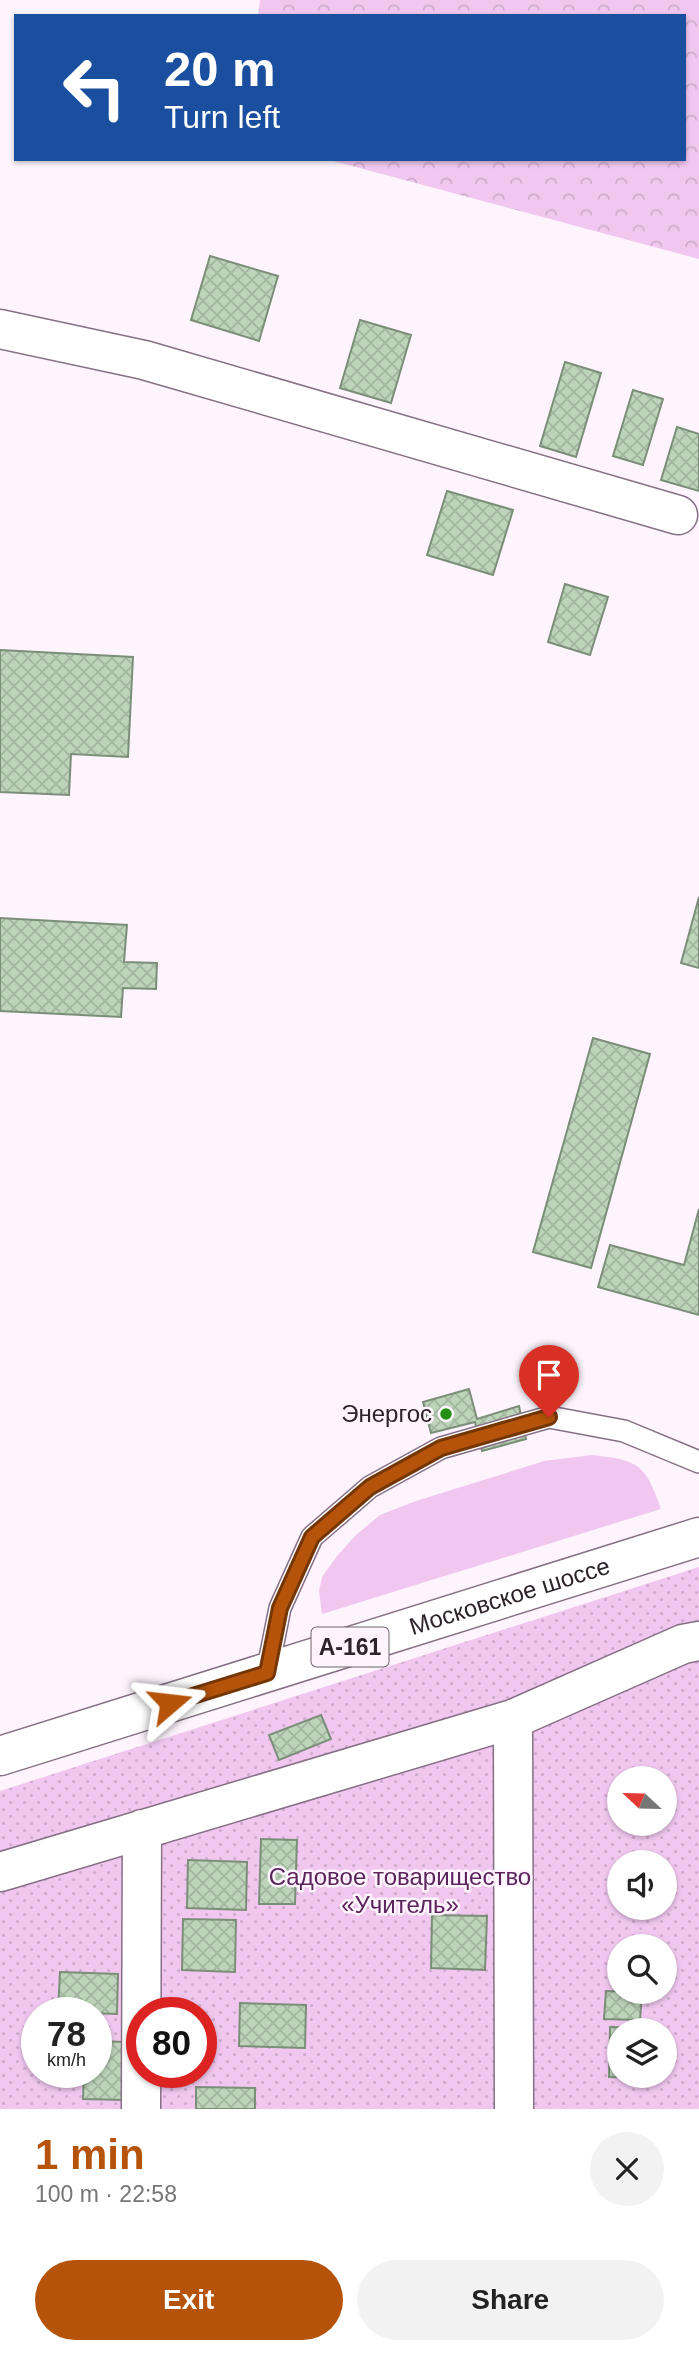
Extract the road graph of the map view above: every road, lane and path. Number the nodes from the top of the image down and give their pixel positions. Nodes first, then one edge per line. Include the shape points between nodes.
1 (0, 329) edge
2 (678, 515) dead end
3 (699, 1462) edge
4 (699, 1537) edge
5 (699, 1641) edge
6 (267, 1673) junction
7 (513, 1719) junction
8 (0, 1756) edge
9 (142, 1829) junction
10 (0, 1872) edge
11 (141, 2109) edge
12 (514, 2109) edge

1 - 2 main road via 144,360
3 - 6 lane via 624,1431 549,1417 441,1448 370,1487 312,1537 280,1608
4 - 6 main road, Московское шоссе / А-161
5 - 7 main road
6 - 8 main road, Московское шоссе / А-161
7 - 9 main road
7 - 12 main road
9 - 10 main road
9 - 11 main road

